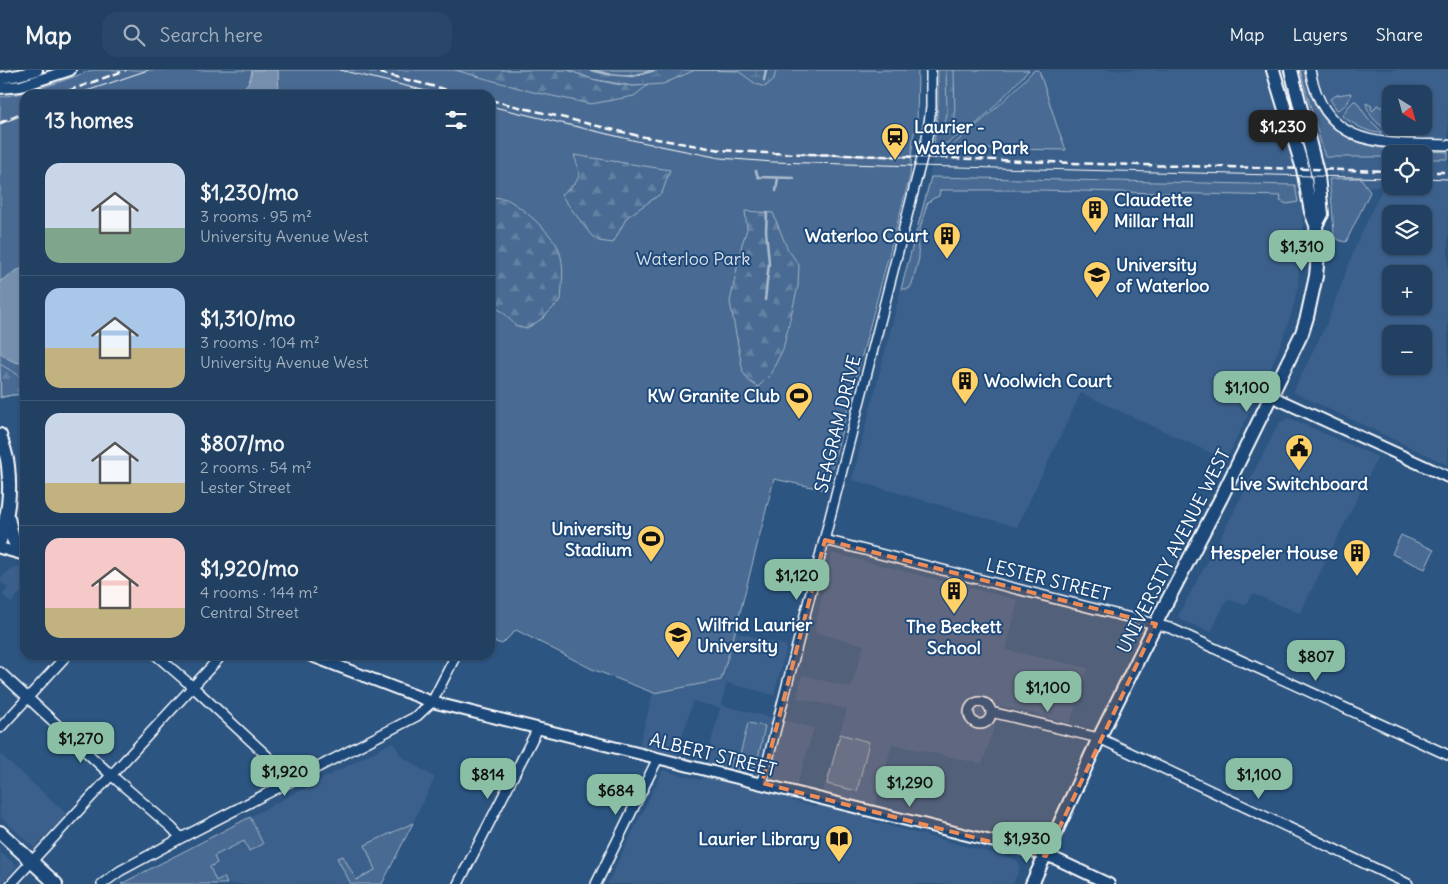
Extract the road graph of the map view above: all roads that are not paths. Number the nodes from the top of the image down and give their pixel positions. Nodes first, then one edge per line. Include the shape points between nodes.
1 (70, 70) edge
2 (931, 70) edge
3 (1273, 70) edge
4 (1291, 70) edge
5 (1310, 70) edge
6 (34, 73) edge
7 (0, 78) edge
8 (0, 88) edge
9 (1448, 145) edge
10 (1316, 225) junction
11 (1271, 396) junction
12 (0, 435) edge
13 (1448, 477) edge
14 (4, 522) edge
15 (825, 540) junction
16 (0, 541) edge
17 (0, 548) edge
18 (20, 548) edge
19 (20, 553) edge
20 (1156, 624) junction
21 (62, 660) edge
22 (162, 660) edge
23 (217, 660) edge
24 (322, 660) edge
25 (453, 660) edge
26 (0, 672) edge
27 (193, 687) junction
28 (27, 698) junction
29 (432, 702) junction
30 (991, 712) dead end
31 (0, 728) edge
32 (538, 728) junction
33 (1099, 738) junction
34 (1448, 755) edge
35 (658, 758) junction
36 (111, 775) junction
37 (293, 780) junction
38 (762, 783) junction
39 (0, 832) edge
40 (181, 838) junction
41 (1046, 856) junction
42 (32, 862) junction
43 (11, 884) edge
44 (56, 884) edge
45 (102, 884) edge
46 (458, 884) edge
47 (596, 884) edge
48 (1032, 884) edge
49 (1109, 884) edge
50 (1408, 884) edge

1 - 6 street
2 - 15 street, SEAGRAM DRIVE via 927,138
3 - 10 main road, UNIVERSITY AVENUE WEST
4 - 10 main road, UNIVERSITY AVENUE WEST via 1318,176 1322,214
5 - 9 street via 1315,91 1325,109 1354,135 1376,142
6 - 7 street
6 - 8 street via 21,86
10 - 11 main road, UNIVERSITY AVENUE WEST via 1317,266 1307,317
11 - 13 street
11 - 20 main road, UNIVERSITY AVENUE WEST
12 - 14 main road via 8,464 9,494
14 - 16 main road
14 - 18 main road
15 - 20 street, LESTER STREET
15 - 38 street, SEAGRAM DRIVE
17 - 19 street
20 - 33 main road, UNIVERSITY AVENUE WEST
20 - 34 street, LESTER STREET
21 - 28 street
22 - 27 street
23 - 27 street
24 - 29 street, ALBERT STREET
25 - 29 street
26 - 28 street
27 - 36 street
27 - 37 street
28 - 31 street
28 - 36 street
29 - 32 street, ALBERT STREET
29 - 37 street via 417,716
30 - 33 street
32 - 35 street, ALBERT STREET
32 - 46 street
33 - 41 main road, UNIVERSITY AVENUE WEST
33 - 50 street
35 - 38 street, ALBERT STREET
35 - 47 street
36 - 40 street
36 - 42 street
37 - 40 street
38 - 41 street, ALBERT STREET
39 - 42 main road
40 - 45 street
41 - 48 main road, UNIVERSITY AVENUE WEST
41 - 49 street, ALBERT STREET
42 - 43 street
42 - 44 main road

